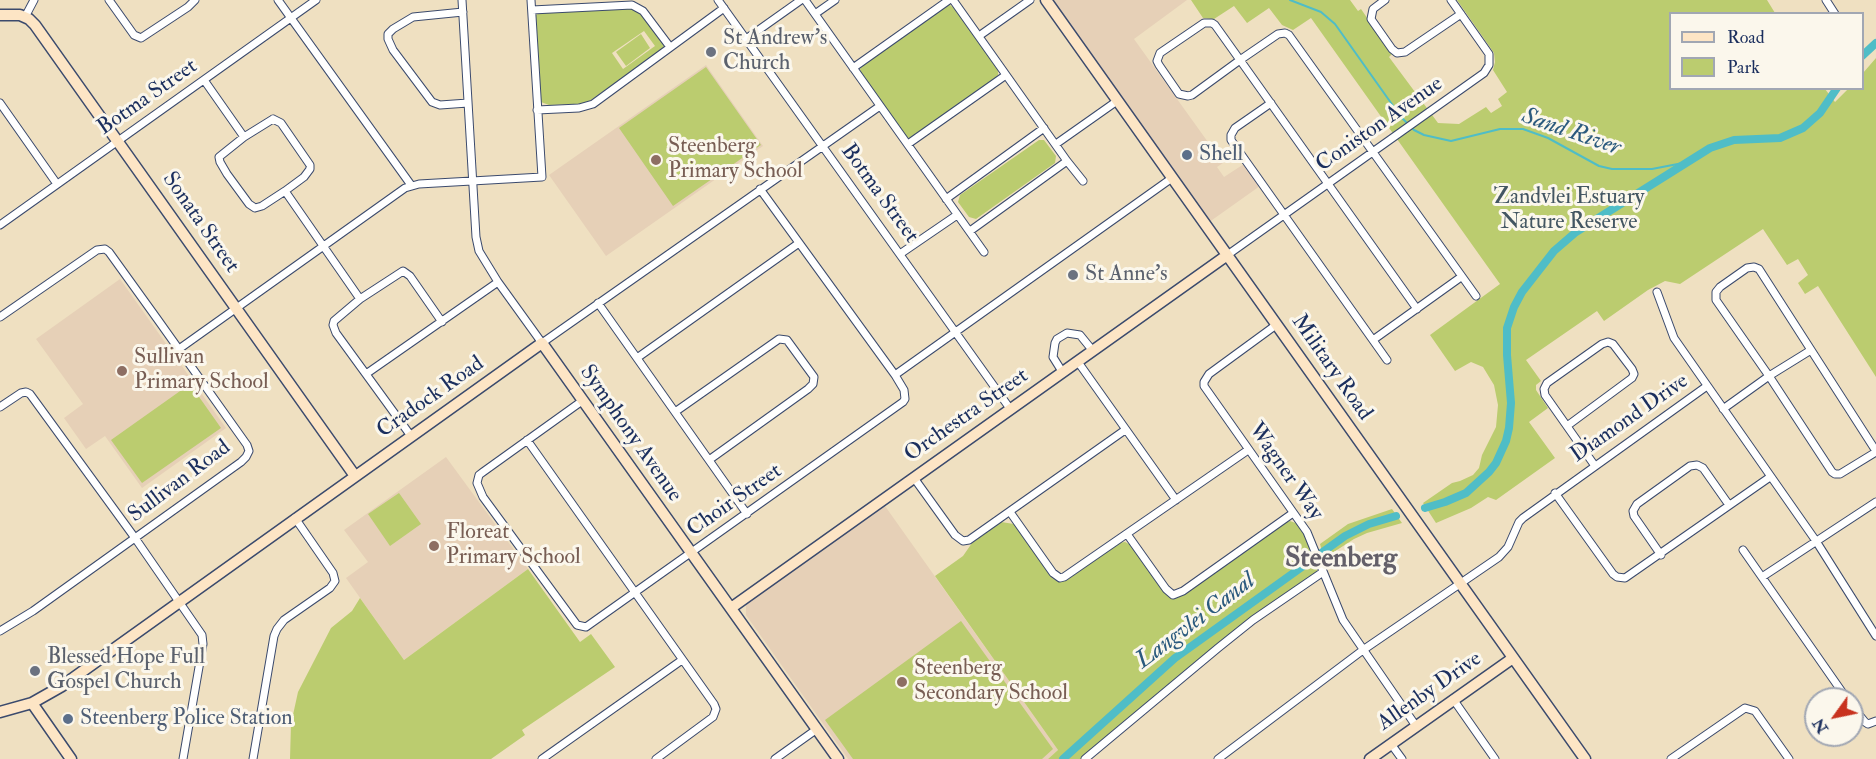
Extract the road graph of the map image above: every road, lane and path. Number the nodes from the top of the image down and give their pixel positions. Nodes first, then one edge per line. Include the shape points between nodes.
1 (34, 0) edge
2 (109, 0) edge
3 (195, 0) edge
4 (278, 0) edge
5 (316, 0) edge
6 (462, 0) edge
7 (531, 0) edge
8 (718, 0) edge
9 (803, 0) edge
10 (836, 0) edge
11 (949, 0) edge
12 (953, 0) edge
13 (1029, 0) edge
14 (1046, 0) edge
15 (1385, 0) edge
16 (1451, 0) edge
17 (724, 8) junction
18 (532, 10) junction
19 (463, 12) junction
20 (816, 14) junction
21 (1461, 14) junction
22 (0, 15) edge
23 (25, 16) junction
24 (291, 18) junction
25 (979, 36) junction
26 (746, 39) junction
27 (670, 47) junction
28 (1240, 60) junction
29 (853, 68) junction
30 (1006, 75) junction
31 (204, 80) junction
32 (1117, 101) junction
33 (0, 103) edge
34 (468, 103) junction
35 (1271, 103) junction
36 (880, 106) junction
37 (537, 110) junction
38 (1044, 128) junction
39 (244, 137) junction
40 (117, 141) junction
41 (908, 144) junction
42 (1056, 144) junction
43 (822, 148) junction
44 (1373, 151) junction
45 (1068, 161) junction
46 (1172, 178) junction
47 (1083, 181) dead end
48 (473, 182) junction
49 (57, 184) junction
50 (1328, 184) junction
51 (411, 186) junction
52 (760, 189) junction
53 (285, 191) junction
54 (946, 199) junction
55 (957, 215) junction
56 (1284, 215) junction
57 (0, 225) edge
58 (970, 231) junction
59 (798, 243) junction
60 (323, 246) junction
61 (984, 252) dead end
62 (900, 254) junction
63 (1226, 256) junction
64 (1461, 277) junction
65 (498, 282) junction
66 (1658, 292) dead end
67 (1476, 296) dead end
68 (360, 299) junction
69 (598, 303) junction
70 (236, 308) junction
71 (1417, 309) junction
72 (1, 315) edge
73 (442, 322) junction
74 (1276, 325) junction
75 (954, 331) junction
76 (1374, 340) junction
77 (542, 343) junction
78 (179, 349) junction
79 (1811, 350) junction
80 (1093, 351) junction
81 (637, 358) junction
82 (1387, 360) dead end
83 (1078, 362) junction
84 (1063, 373) junction
85 (366, 374) junction
86 (895, 375) junction
87 (1769, 376) junction
88 (1707, 386) junction
89 (582, 400) junction
90 (0, 407) edge
91 (1722, 409) junction
92 (1011, 410) junction
93 (675, 412) junction
94 (1567, 426) junction
95 (1125, 430) junction
96 (411, 436) junction
97 (527, 440) junction
98 (1248, 450) junction
99 (1876, 451) edge
100 (709, 460) junction
101 (1594, 466) junction
102 (355, 476) junction
103 (1770, 477) junction
104 (914, 478) junction
105 (1555, 493) junction
106 (1176, 500) junction
107 (1876, 502) edge
108 (1730, 505) junction
109 (1010, 512) junction
110 (1293, 513) junction
111 (747, 514) junction
112 (295, 518) junction
113 (1127, 534) junction
114 (135, 538) junction
115 (1816, 541) junction
116 (1743, 550) dead end
117 (691, 553) junction
118 (1661, 555) junction
119 (1323, 572) junction
120 (1762, 577) junction
121 (1460, 584) junction
122 (635, 593) junction
123 (178, 602) junction
124 (731, 608) junction
125 (0, 631) edge
126 (1876, 636) edge
127 (1363, 650) junction
128 (1513, 658) junction
129 (682, 660) junction
130 (1839, 687) edge
131 (1453, 699) junction
132 (32, 703) junction
133 (0, 712) edge
134 (1416, 726) junction
135 (817, 729) junction
136 (1391, 744) junction
137 (71, 759) edge
138 (183, 759) edge
139 (253, 759) edge
140 (542, 759) edge
141 (656, 759) edge
142 (775, 759) edge
143 (838, 759) edge
144 (1085, 759) edge
145 (1218, 759) edge
146 (1370, 759) edge
147 (1402, 759) edge
148 (1496, 759) edge
149 (1585, 759) edge
150 (1671, 759) edge
151 (1789, 759) edge

1 - 23 street
2 - 3 street via 134,35 141,38
4 - 24 street
5 - 24 street, Botma Street
6 - 19 street, Symphony Avenue
7 - 18 street
8 - 17 street, Botma Street
9 - 20 street
9 - 26 street
10 - 20 street
11 - 29 street
12 - 25 street
13 - 25 street
14 - 32 street, Military Road
15 - 21 street via 1373,9 1371,19 1397,53 1405,52
16 - 21 street, Coniston Avenue
17 - 26 street, Botma Street
17 - 27 street
18 - 27 street via 632,5 643,10
18 - 37 street
19 - 34 street, Symphony Avenue
19 - 34 street via 413,17 393,29 388,39 432,102
20 - 29 street
21 - 44 street, Coniston Avenue via 1487,50 1489,66
22 - 23 street
23 - 40 street, Sonata Street
24 - 31 street, Botma Street
24 - 51 street
25 - 30 street
26 - 43 street, Botma Street
27 - 37 street via 593,104
28 - 28 street via 1212,22 1199,25 1158,56 1157,61 1179,94 1185,96
28 - 35 street
28 - 44 street via 1278,34 1289,35
29 - 36 street
30 - 38 street
30 - 41 street
31 - 39 street
31 - 40 street, Botma Street
32 - 42 street
32 - 46 street, Military Road
33 - 49 street
34 - 48 street, Symphony Avenue
35 - 50 street
35 - 56 street via 1235,128 1231,140
36 - 41 street
36 - 43 street, Cradock Road
37 - 48 street via 542,177
38 - 42 street
38 - 54 street
39 - 53 street via 220,155 219,160 249,204 259,207
39 - 53 street via 270,120 281,123 311,167
40 - 49 street, Botma Street
40 - 70 street, Sonata Street
41 - 54 street
42 - 45 street
43 - 52 street, Cradock Road
43 - 62 street, Botma Street
44 - 50 street, Coniston Avenue
44 - 64 street
45 - 47 street
45 - 58 street
46 - 63 street, Military Road
46 - 75 street
48 - 51 street
48 - 65 street, Symphony Avenue via 478,251
49 - 57 street, Botma Street
50 - 56 street, Coniston Avenue
50 - 71 street
51 - 60 street
52 - 59 street
52 - 69 street, Cradock Road
53 - 60 street
54 - 55 street
55 - 58 street
55 - 62 street
56 - 63 street, Coniston Avenue
56 - 76 street
58 - 61 street
59 - 81 street
59 - 86 street
60 - 68 street
60 - 70 street
62 - 75 street, Botma Street
63 - 74 street, Military Road
63 - 80 street, Orchestra Street
64 - 67 street
64 - 71 street
65 - 73 street
65 - 77 street, Symphony Avenue
66 - 88 street via 1674,339
68 - 73 street via 405,271
68 - 85 street via 339,315 333,325
69 - 77 street, Cradock Road
69 - 81 street
70 - 78 street
70 - 102 street, Sonata Street
71 - 76 street
72 - 78 street, Sullivan Road via 103,248 110,252
73 - 85 street
74 - 98 street, Wagner Way via 1209,374 1204,382 1206,392
74 - 121 street, Military Road
75 - 86 street
75 - 92 street, Botma Street
76 - 82 street
77 - 89 street, Symphony Avenue
77 - 96 street, Cradock Road
78 - 114 street, Sullivan Road via 247,445 248,453
79 - 87 street
79 - 87 street via 1760,270 1747,268 1720,287 1715,299
79 - 99 street
80 - 83 street, Orchestra Street
80 - 84 street via 1080,335 1067,333 1058,339 1053,357
81 - 93 street
83 - 84 street, Orchestra Street
83 - 95 street
84 - 92 street, Orchestra Street
85 - 96 street
86 - 111 street, Choir Street via 904,390 903,402
87 - 91 street
87 - 99 street via 1833,473 1840,474
88 - 91 street, Diamond Drive
88 - 101 street, Diamond Drive
89 - 97 street
89 - 117 street, Symphony Avenue
90 - 114 street via 21,393 30,394
91 - 103 street, Diamond Drive
92 - 104 street, Orchestra Street
93 - 100 street
93 - 100 street via 779,339 787,340 813,377 813,384
94 - 94 street via 1545,395 1544,387 1602,344 1613,344 1632,369 1632,378
94 - 101 street
95 - 106 street
95 - 109 street
96 - 102 street, Cradock Road
97 - 122 street
97 - 122 street, Choir Street via 479,475 477,483 483,497 577,625 586,627
98 - 106 street
98 - 110 street, Wagner Way
100 - 111 street
101 - 105 street, Diamond Drive
102 - 112 street, Cradock Road
103 - 108 street
103 - 115 street, Diamond Drive
104 - 109 street via 963,541
104 - 124 street, Orchestra Street
105 - 118 street via 1617,577 1629,577
105 - 121 street, Diamond Drive via 1523,518 1499,557
106 - 113 street
107 - 115 street
108 - 118 street
108 - 118 street via 1697,465 1637,504 1634,516
109 - 113 street via 1060,578
110 - 113 street via 1173,595
110 - 119 street, Wagner Way via 1310,537
111 - 117 street, Choir Street
112 - 123 street, Cradock Road
112 - 139 street via 335,581 277,629
114 - 123 street
114 - 125 street, Sullivan Road
115 - 120 street
115 - 126 street, Diamond Drive
116 - 120 street
117 - 122 street, Choir Street
117 - 124 street, Symphony Avenue
119 - 127 street, Wagner Way via 1343,620
119 - 144 street via 1253,620
120 - 130 street
121 - 127 street, Diamond Drive
121 - 128 street, Military Road
122 - 129 street
123 - 132 street, Cradock Road via 62,686
123 - 138 street via 202,636 203,644
124 - 135 street, Symphony Avenue
127 - 134 street, Wagner Way
127 - 145 street, Diamond Drive
128 - 131 street, Allenby Drive
128 - 149 street, Military Road
129 - 140 street
129 - 141 street via 714,704 715,713
131 - 134 street, Allenby Drive
131 - 148 street
132 - 133 street, Cradock Road
132 - 137 street
134 - 136 street, Allenby Drive
135 - 142 street
135 - 143 street, Symphony Avenue
136 - 146 street, Allenby Drive
136 - 147 street
150 - 151 street via 1745,708 1755,711

